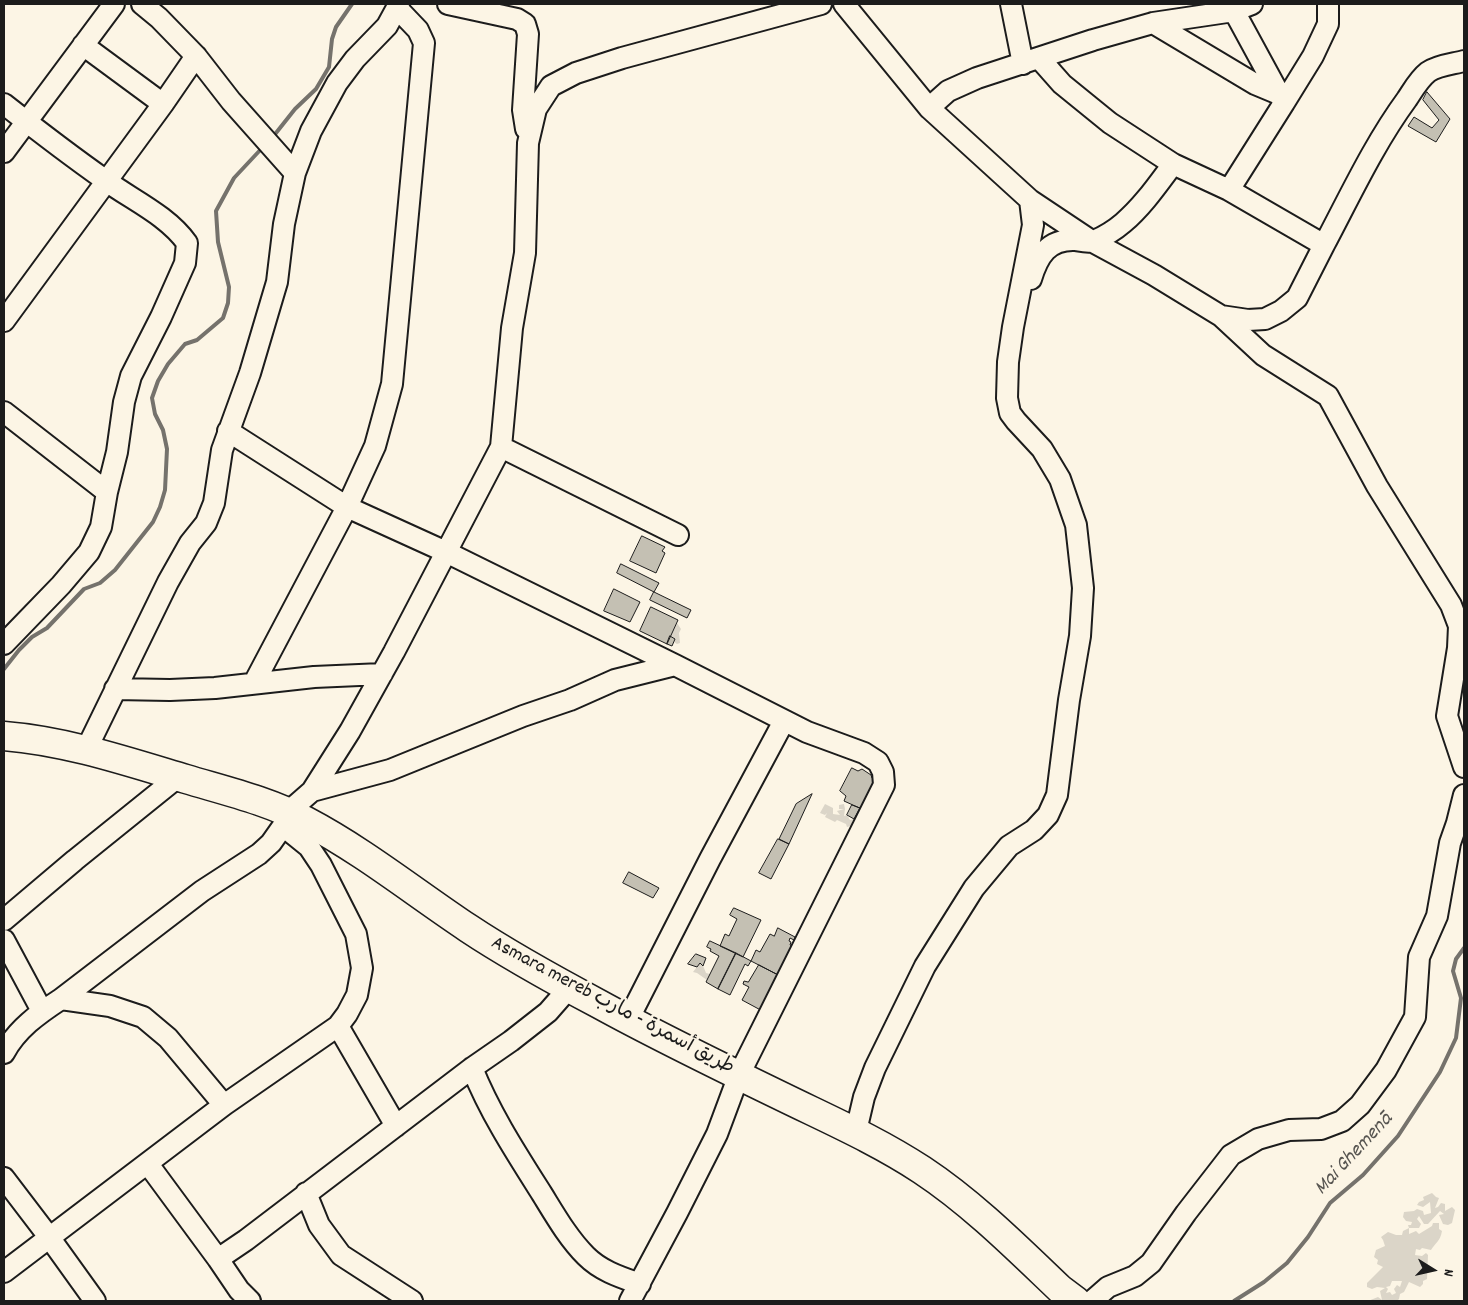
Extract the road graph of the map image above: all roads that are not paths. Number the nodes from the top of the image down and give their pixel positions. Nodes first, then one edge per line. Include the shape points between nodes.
1 (114, 4) edge
2 (142, 4) edge
3 (448, 4) edge
4 (821, 4) edge
5 (844, 4) edge
6 (1011, 4) edge
7 (1328, 4) edge
8 (398, 6) edge
9 (1239, 6) edge
10 (1153, 23) junction
11 (83, 45) junction
12 (196, 56) junction
13 (1031, 61) junction
14 (1464, 61) edge
15 (1281, 99) junction
16 (4, 104) edge
17 (163, 104) junction
18 (929, 108) junction
19 (27, 122) junction
20 (528, 143) junction
21 (4, 152) edge
22 (1173, 164) junction
23 (295, 173) junction
24 (106, 181) junction
25 (1230, 190) junction
26 (1030, 200) junction
27 (1093, 242) junction
28 (1324, 245) junction
29 (1221, 316) junction
30 (4, 321) edge
31 (1006, 398) junction
32 (4, 412) edge
33 (228, 431) junction
34 (501, 448) junction
35 (107, 492) junction
36 (347, 507) junction
37 (678, 534) dead end
38 (446, 552) junction
39 (4, 644) edge
40 (675, 665) junction
41 (382, 674) junction
42 (254, 683) junction
43 (116, 689) junction
44 (784, 721) junction
45 (4, 736) edge
46 (86, 750) junction
47 (1464, 767) edge
48 (178, 777) junction
49 (312, 791) junction
50 (1464, 794) edge
51 (286, 819) junction
52 (4, 920) edge
53 (4, 940) edge
54 (569, 988) junction
55 (61, 999) junction
56 (42, 1011) junction
57 (628, 1020) junction
58 (338, 1026) junction
59 (4, 1053) edge
60 (472, 1068) junction
61 (739, 1075) junction
62 (224, 1105) junction
63 (396, 1126) junction
64 (856, 1131) junction
65 (148, 1164) junction
66 (4, 1178) edge
67 (306, 1193) junction
68 (50, 1237) junction
69 (218, 1259) junction
70 (4, 1272) edge
71 (640, 1284) junction
72 (95, 1301) edge
73 (250, 1301) edge
74 (412, 1301) edge
75 (630, 1301) edge
76 (1076, 1301) edge
77 (1092, 1301) edge

1 - 11 street
2 - 12 street
3 - 20 street via 517,19 525,24 528,43 523,110
4 - 20 street via 576,73 552,86 536,109
5 - 18 street
6 - 13 street
7 - 15 street via 1328,24 1313,56
8 - 23 street via 387,26 337,83 311,131
8 - 36 street via 418,30 424,43 392,384 375,446
9 - 10 street
9 - 15 street
10 - 13 street
10 - 15 street
11 - 17 street
11 - 19 street
12 - 17 street
12 - 23 street
13 - 18 street via 948,91
13 - 22 street via 1110,123
14 - 28 street via 1428,72 1421,79 1363,171
15 - 25 street
16 - 19 street
17 - 24 street
18 - 26 street
19 - 21 street
19 - 24 street
20 - 34 street via 524,253 512,328
22 - 25 street
22 - 27 street via 1154,191 1123,223
23 - 33 street via 284,224 277,282 250,373
24 - 30 street
24 - 35 street via 163,219 187,243 177,281 131,376
25 - 28 street
26 - 27 street
26 - 31 street via 1033,225 1013,327
27 - 29 street
27 - 31 street via 1072,240 1055,243 1036,262 1024,333
28 - 29 street via 1297,298 1281,311 1256,320
29 - 47 street via 1263,354 1328,396 1376,486 1451,605 1460,626 1447,716
31 - 64 street via 1010,413 1042,449 1060,479 1076,525 1083,588 1080,636 1057,795 1048,815 1034,830 1009,846 974,888 925,966 875,1068
32 - 35 street
33 - 36 street
33 - 43 street via 214,503 206,524 190,543 168,582
34 - 37 street
34 - 38 street
35 - 39 street via 101,527 89,552
36 - 38 street
36 - 42 street
38 - 40 street
38 - 41 street
40 - 44 street
40 - 49 street via 615,680 390,770
41 - 42 street
41 - 49 street
42 - 43 street via 170,690
43 - 46 street
44 - 57 street
44 - 61 street via 864,753 878,762 884,785
45 - 46 highway, Asmara mereb طريق أسمرة - مارب via 51,741
46 - 48 highway, Asmara mereb طريق أسمرة - مارب
48 - 51 highway, Asmara mereb طريق أسمرة - مارب
48 - 52 street
49 - 51 street
50 - 77 street via 1450,843 1437,916 1419,957 1416,1017 1386,1070 1360,1105 1342,1121 1321,1129 1289,1130 1258,1139 1231,1155 1151,1263 1135,1276 1108,1287
51 - 54 highway, Asmara mereb طريق أسمرة - مارب via 323,830 507,953
51 - 55 street via 272,843 259,854 202,891
51 - 58 street via 321,865 356,934 362,968 357,995
53 - 56 street
54 - 57 highway, Asmara mereb طريق أسمرة - مارب
54 - 60 street via 548,1012
55 - 56 street
55 - 62 street via 110,1006 143,1017 168,1038
56 - 59 street via 24,1026
57 - 61 highway, Asmara mereb طريق أسمرة - مارب
58 - 62 street
58 - 63 street
60 - 63 street
60 - 71 street via 484,1098 509,1143 565,1229 587,1256 608,1272
61 - 64 highway, Asmara mereb طريق أسمرة - مارب
61 - 71 street via 717,1134
62 - 65 street
63 - 67 street
64 - 76 highway, Asmara mereb طريق أسمرة - مارب via 958,1195
65 - 68 street
65 - 69 street
66 - 68 street
67 - 69 street
67 - 74 street via 320,1225 341,1255
68 - 70 street
68 - 72 street
69 - 73 street
71 - 75 street

